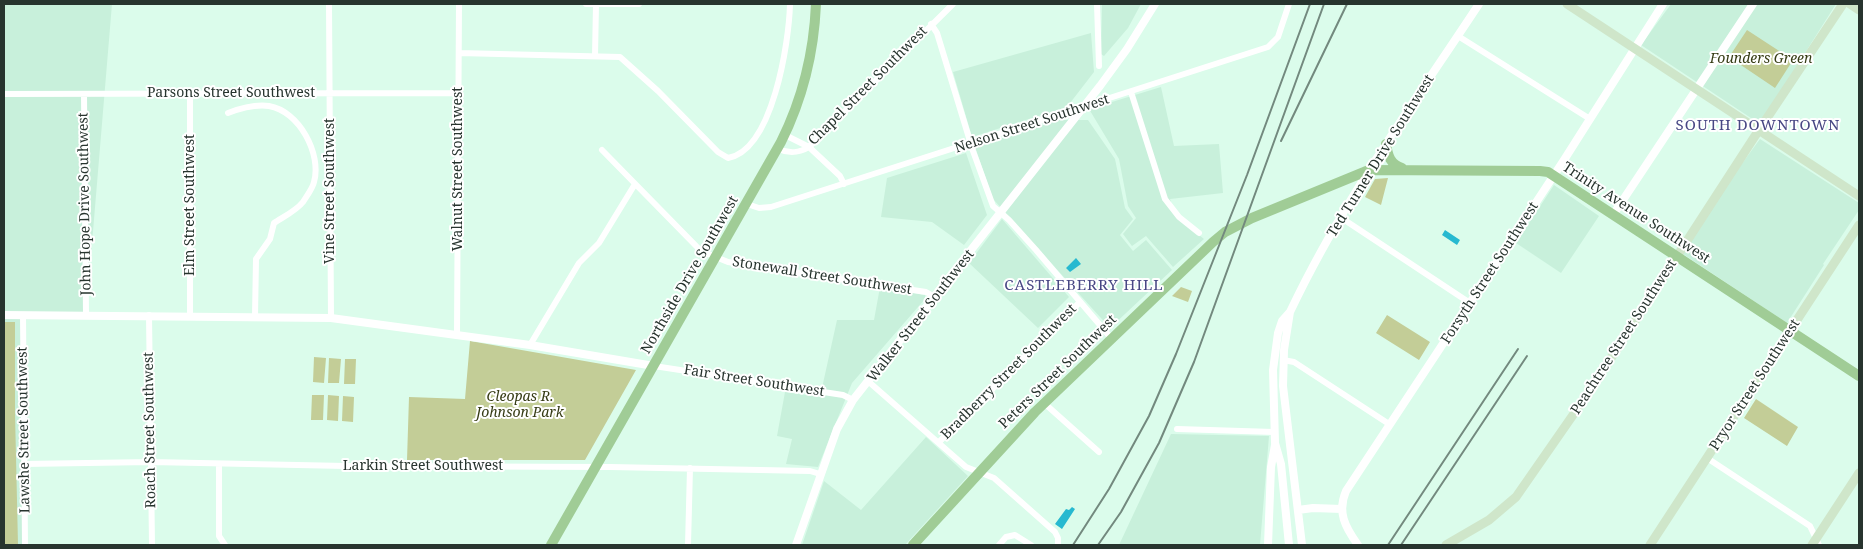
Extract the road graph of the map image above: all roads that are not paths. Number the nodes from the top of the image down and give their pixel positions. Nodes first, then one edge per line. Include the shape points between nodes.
1 (329, 4) edge
2 (459, 4) edge
3 (586, 4) edge
4 (596, 4) edge
5 (639, 4) edge
6 (790, 4) edge
7 (816, 4) edge
8 (952, 4) edge
9 (1097, 4) edge
10 (1155, 4) edge
11 (1289, 4) edge
12 (1479, 4) edge
13 (1567, 4) edge
14 (1663, 4) edge
15 (1753, 4) edge
16 (1851, 6) edge
17 (944, 7) edge
18 (931, 24) junction
19 (1458, 36) junction
20 (1635, 48) junction
21 (459, 53) junction
22 (595, 56) junction
23 (1099, 66) dead end
24 (1696, 88) junction
25 (1131, 92) junction
26 (330, 93) junction
27 (459, 93) junction
28 (4, 94) edge
29 (84, 94) junction
30 (190, 94) junction
31 (1083, 107) junction
32 (228, 113) dead end
33 (1590, 119) junction
34 (1759, 130) junction
35 (785, 135) junction
36 (971, 144) junction
37 (1386, 144) junction
38 (810, 147) junction
39 (778, 149) junction
40 (602, 150) dead end
41 (1369, 170) junction
42 (1408, 170) junction
43 (1554, 176) junction
44 (635, 184) junction
45 (844, 184) junction
46 (1859, 196) edge
47 (747, 204) junction
48 (1000, 213) junction
49 (1613, 215) junction
50 (1340, 217) junction
51 (1859, 225) edge
52 (1200, 233) dead end
53 (1677, 256) junction
54 (716, 257) junction
55 (935, 297) junction
56 (1080, 302) junction
57 (1470, 303) junction
58 (1290, 312) junction
59 (4, 315) edge
60 (23, 315) junction
61 (86, 315) junction
62 (149, 316) junction
63 (190, 316) junction
64 (255, 316) junction
65 (331, 318) junction
66 (1790, 331) junction
67 (457, 334) junction
68 (1111, 338) junction
69 (530, 345) junction
70 (1274, 359) junction
71 (1283, 360) junction
72 (654, 366) junction
73 (1859, 376) edge
74 (869, 382) junction
75 (853, 400) junction
76 (1044, 403) junction
77 (1389, 424) junction
78 (1177, 428) dead end
79 (1274, 432) junction
80 (939, 442) junction
81 (1275, 443) junction
82 (1099, 452) dead end
83 (1707, 458) junction
84 (151, 462) junction
85 (24, 464) junction
86 (219, 464) junction
87 (596, 467) junction
88 (690, 468) junction
89 (979, 472) junction
90 (1859, 473) edge
91 (820, 474) junction
92 (1342, 509) junction
93 (1298, 510) junction
94 (1349, 533) junction
95 (1816, 543) edge
96 (25, 545) edge
97 (152, 545) edge
98 (225, 545) edge
99 (551, 545) edge
100 (688, 545) edge
101 (796, 545) edge
102 (913, 545) edge
103 (999, 545) edge
104 (1031, 545) edge
105 (1058, 545) edge
106 (1268, 545) edge
107 (1289, 545) edge
108 (1302, 545) edge
109 (1352, 545) edge
110 (1358, 545) edge
111 (1446, 545) edge
112 (1650, 545) edge

1 - 26 street, Vine Street Southwest
2 - 21 street, Walnut Street Southwest
3 - 4 street
4 - 5 street
4 - 22 street
6 - 22 street via 783,67 776,94 750,145 736,156 728,158 718,152 626,60
7 - 35 main road, Northside Drive Southwest via 809,62
8 - 17 street, Chapel Street Southwest
9 - 23 street
10 - 31 street, Walker Street Southwest via 1127,49
11 - 25 street, Nelson Street Southwest via 1278,37 1268,47
12 - 19 street, Ted Turner Drive Southwest
13 - 20 main road
14 - 20 street, Forsyth Street Southwest
15 - 24 street
16 - 34 main road, Peachtree Street Southwest
17 - 18 street, Chapel Street Southwest
18 - 36 street via 937,34
18 - 38 street, Chapel Street Southwest
19 - 33 street
19 - 37 street, Ted Turner Drive Southwest
20 - 24 main road
20 - 33 street, Forsyth Street Southwest
21 - 22 street
21 - 27 street, Walnut Street Southwest
24 - 34 main road
24 - 49 street
25 - 31 street, Nelson Street Southwest
25 - 52 street via 1165,199 1179,217
26 - 27 street, Parsons Street Southwest
26 - 30 street, Parsons Street Southwest
26 - 65 street, Vine Street Southwest
27 - 67 street, Walnut Street Southwest
28 - 29 street, Parsons Street Southwest
29 - 30 street, Parsons Street Southwest
29 - 61 street, John Hope Drive Southwest
30 - 63 street, Elm Street Southwest
31 - 36 street, Nelson Street Southwest
31 - 48 street, Walker Street Southwest
32 - 64 street via 245,106 270,106 291,115 305,133 315,158 314,182 302,204 274,223 270,239 256,259
33 - 43 street, Forsyth Street Southwest
34 - 46 main road
34 - 53 main road, Peachtree Street Southwest
35 - 38 street
35 - 39 main road, Northside Drive Southwest
36 - 45 street, Nelson Street Southwest
36 - 48 street via 988,196
37 - 41 street, Ted Turner Drive Southwest
37 - 42 main road via 1392,163
38 - 39 street, Chapel Street Southwest via 799,152
38 - 45 street
39 - 47 main road, Northside Drive Southwest
40 - 44 street, Stonewall Street Southwest
41 - 42 main road, Trinity Avenue Southwest
41 - 50 street, Ted Turner Drive Southwest
41 - 68 main road, Peters Street Southwest via 1225,232
42 - 43 main road, Trinity Avenue Southwest via 1540,171
43 - 49 main road, Trinity Avenue Southwest
43 - 57 street, Forsyth Street Southwest
44 - 54 street, Stonewall Street Southwest via 701,251
44 - 69 street via 600,243 575,269
45 - 47 street, Nelson Street Southwest via 771,207 758,208
47 - 54 main road, Northside Drive Southwest
48 - 55 street, Walker Street Southwest
48 - 56 street
49 - 53 main road, Trinity Avenue Southwest
50 - 57 street
50 - 58 street, Ted Turner Drive Southwest
51 - 66 main road, Pryor Street Southwest
53 - 66 main road, Trinity Avenue Southwest
53 - 111 main road, Peachtree Street Southwest via 1516,497 1489,520
54 - 55 street, Stonewall Street Southwest via 758,267 926,292
54 - 72 main road, Northside Drive Southwest
55 - 74 street, Walker Street Southwest
56 - 68 street
56 - 80 street, Bradberry Street Southwest
57 - 77 street, Forsyth Street Southwest
58 - 70 street, Ted Turner Drive Southwest via 1282,321
58 - 71 street, Ted Turner Drive Southwest
59 - 60 street
60 - 61 street
60 - 85 street, Lawshe Street Southwest
61 - 62 street
62 - 63 street
62 - 84 street, Roach Street Southwest
63 - 64 street
64 - 65 street
65 - 67 street
66 - 73 main road, Trinity Avenue Southwest
66 - 83 main road, Pryor Street Southwest
67 - 69 street
68 - 76 main road, Peters Street Southwest
69 - 72 street
70 - 71 street
70 - 79 street, Ted Turner Drive Southwest
71 - 77 street via 1300,366
71 - 93 street, Ted Turner Drive Southwest via 1284,401
72 - 75 street, Fair Street Southwest via 843,395
72 - 87 main road, Northside Drive Southwest
74 - 75 street, Walker Street Southwest
74 - 80 street
75 - 91 street, Walker Street Southwest via 837,429
76 - 82 street
76 - 89 main road, Peters Street Southwest
77 - 92 street, Forsyth Street Southwest via 1346,491
78 - 79 street
79 - 81 street, Ted Turner Drive Southwest
80 - 89 street via 966,466
81 - 106 street, Ted Turner Drive Southwest
81 - 107 street, Ted Turner Drive Southwest via 1281,464
83 - 95 street via 1810,526
83 - 112 main road, Pryor Street Southwest
84 - 85 street, Larkin Street Southwest
84 - 86 street, Larkin Street Southwest
84 - 97 street, Roach Street Southwest
85 - 96 street, Lawshe Street Southwest
86 - 87 street, Larkin Street Southwest
86 - 98 street via 219,536
87 - 88 street, Larkin Street Southwest
87 - 99 main road, Northside Drive Southwest
88 - 91 street, Larkin Street Southwest via 810,471
88 - 100 street
89 - 102 main road, Peters Street Southwest
89 - 105 street via 994,478 1055,532
90 - 95 main road
91 - 101 street, Walker Street Southwest
92 - 93 street
92 - 94 street
93 - 108 street, Ted Turner Drive Southwest
94 - 109 street
94 - 110 street
103 - 104 street via 1006,537 1017,535

